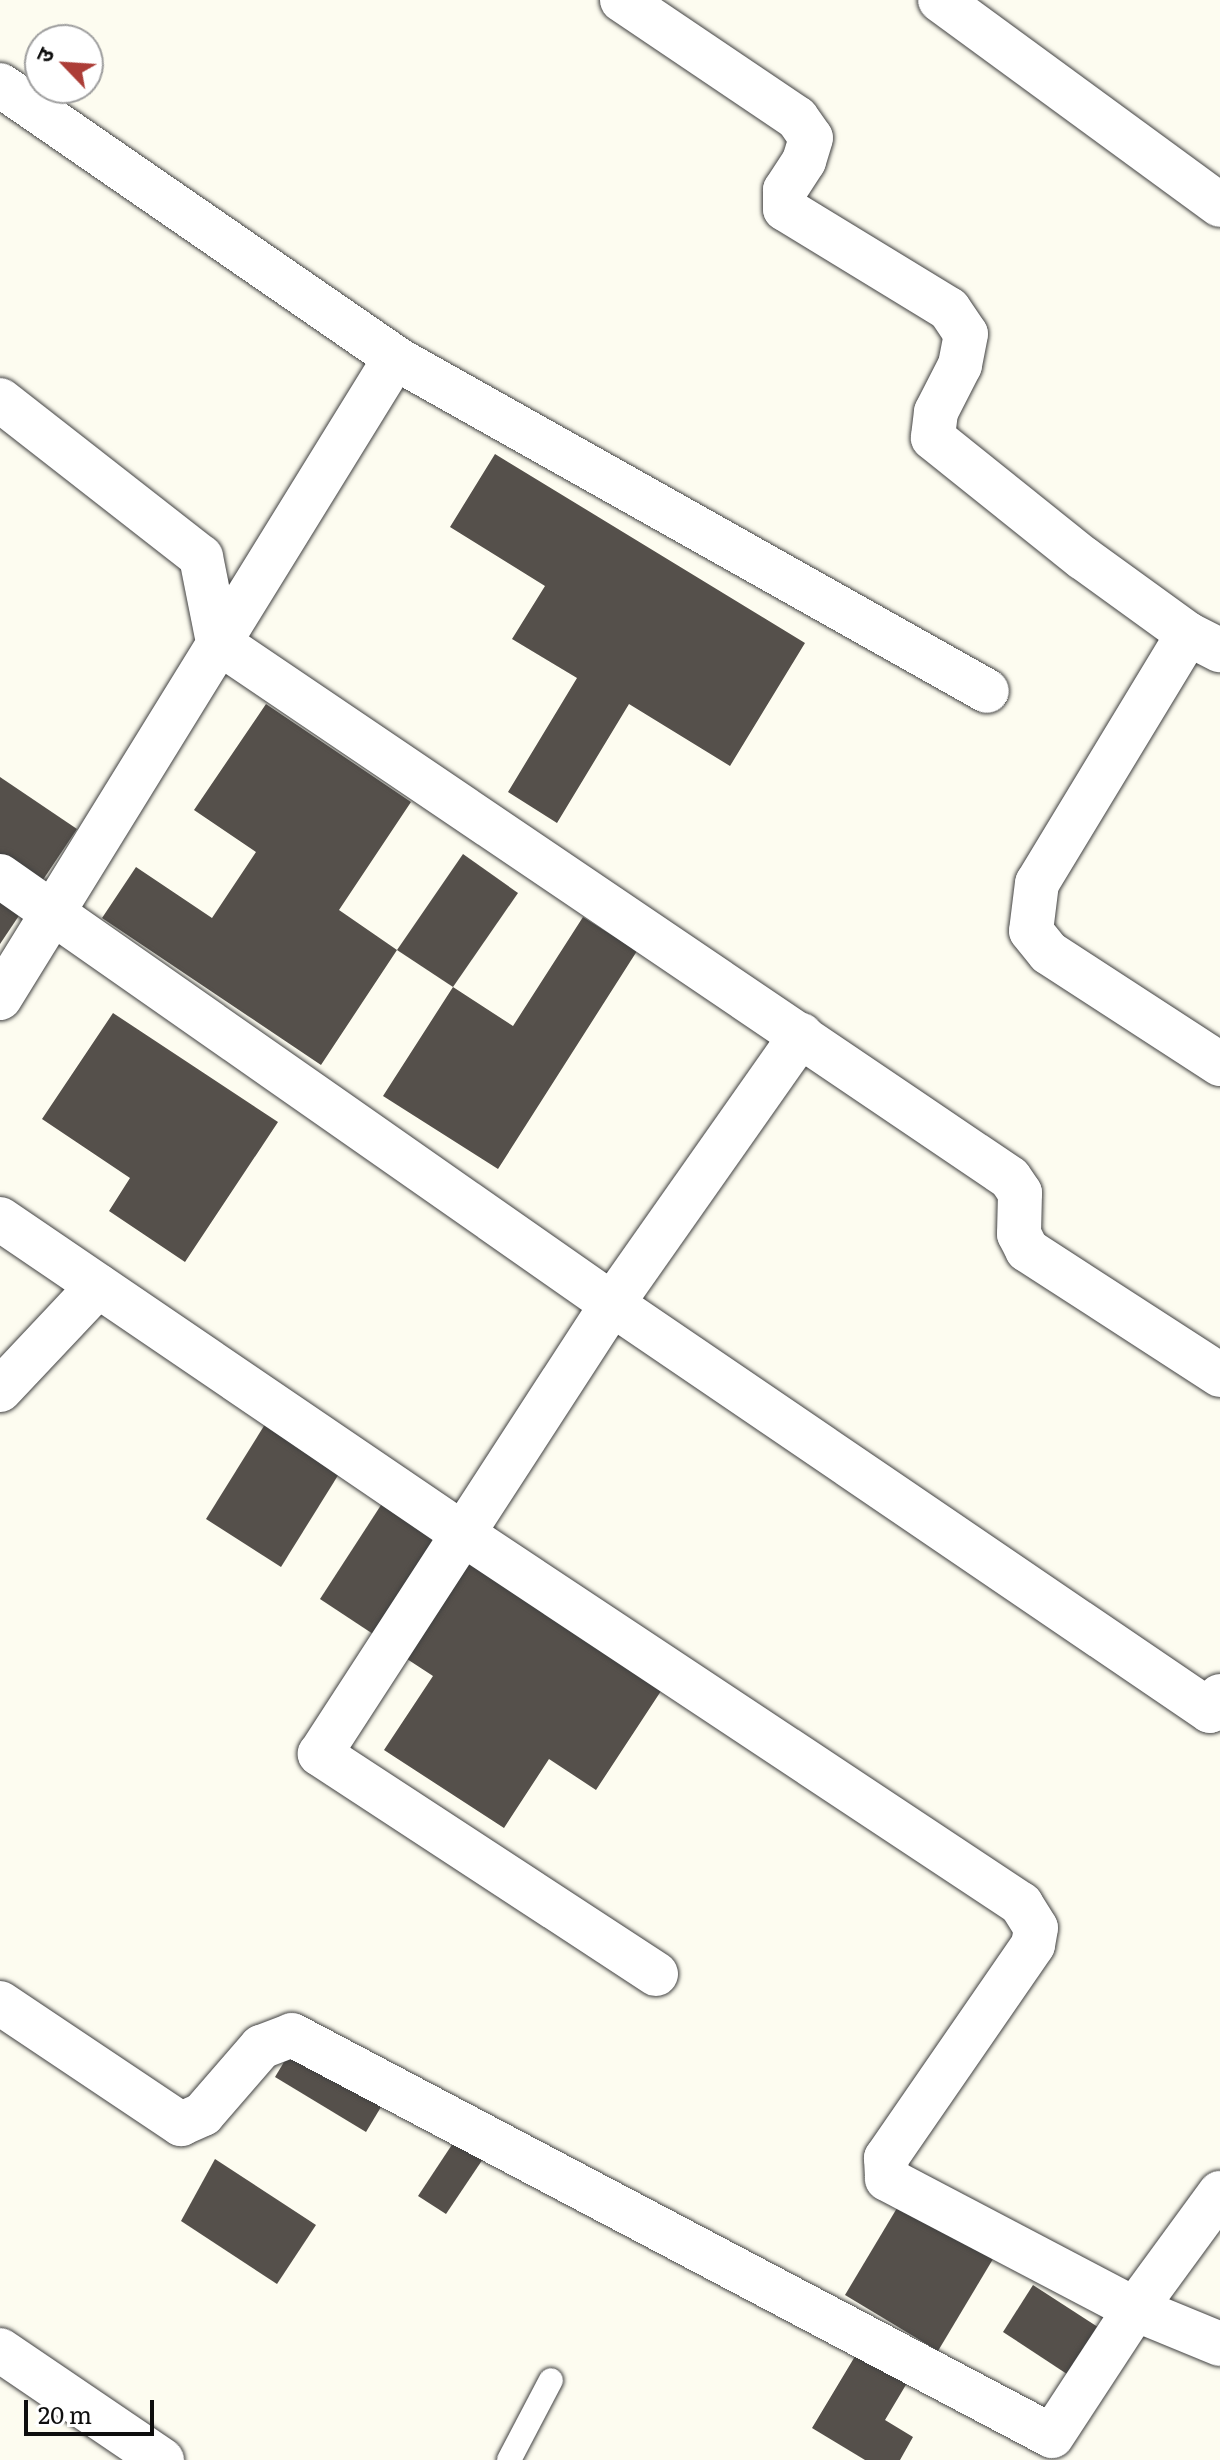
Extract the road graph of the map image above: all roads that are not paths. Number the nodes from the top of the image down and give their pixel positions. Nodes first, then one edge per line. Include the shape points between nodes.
1 (622, 0) edge
2 (940, 0) edge
3 (0, 85) edge
4 (1220, 205) edge
5 (395, 358) junction
6 (0, 400) edge
7 (218, 642) junction
8 (1204, 642) edge
9 (987, 691) dead end
10 (0, 876) edge
11 (54, 917) junction
12 (0, 998) edge
13 (801, 1035) junction
14 (1220, 1064) edge
15 (0, 1219) edge
16 (98, 1286) junction
17 (612, 1304) junction
18 (1220, 1375) edge
19 (0, 1390) edge
20 (463, 1534) junction
21 (1220, 1696) edge
22 (656, 1974) dead end
23 (0, 2003) edge
24 (1220, 2193) edge
25 (1135, 2309) junction
26 (1220, 2344) edge
27 (0, 2350) edge
28 (551, 2380) dead end
29 (1044, 2448) edge
30 (162, 2460) edge
31 (509, 2460) edge

1 - 8 street via 797,118 811,138 804,161 785,190 785,209 949,309 966,334 960,365 936,412 933,438
2 - 4 street
3 - 5 street
5 - 7 street
5 - 9 street
6 - 7 street via 201,557
7 - 11 street
7 - 13 street
8 - 14 street via 1037,883 1031,931 1049,953
10 - 11 street
11 - 12 street
11 - 17 street
13 - 17 street
13 - 18 street via 1010,1178 1020,1193 1019,1234 1027,1250
15 - 16 street
16 - 19 street
16 - 20 street
17 - 20 street
17 - 21 street via 1210,1711
20 - 22 street via 320,1754
20 - 25 street via 1021,1904 1036,1928 1033,1945 883,2169 887,2179
23 - 29 street via 181,2124 210,2124 261,2047 292,2035
24 - 25 street
25 - 26 street
25 - 29 street
27 - 30 street
28 - 31 lane

